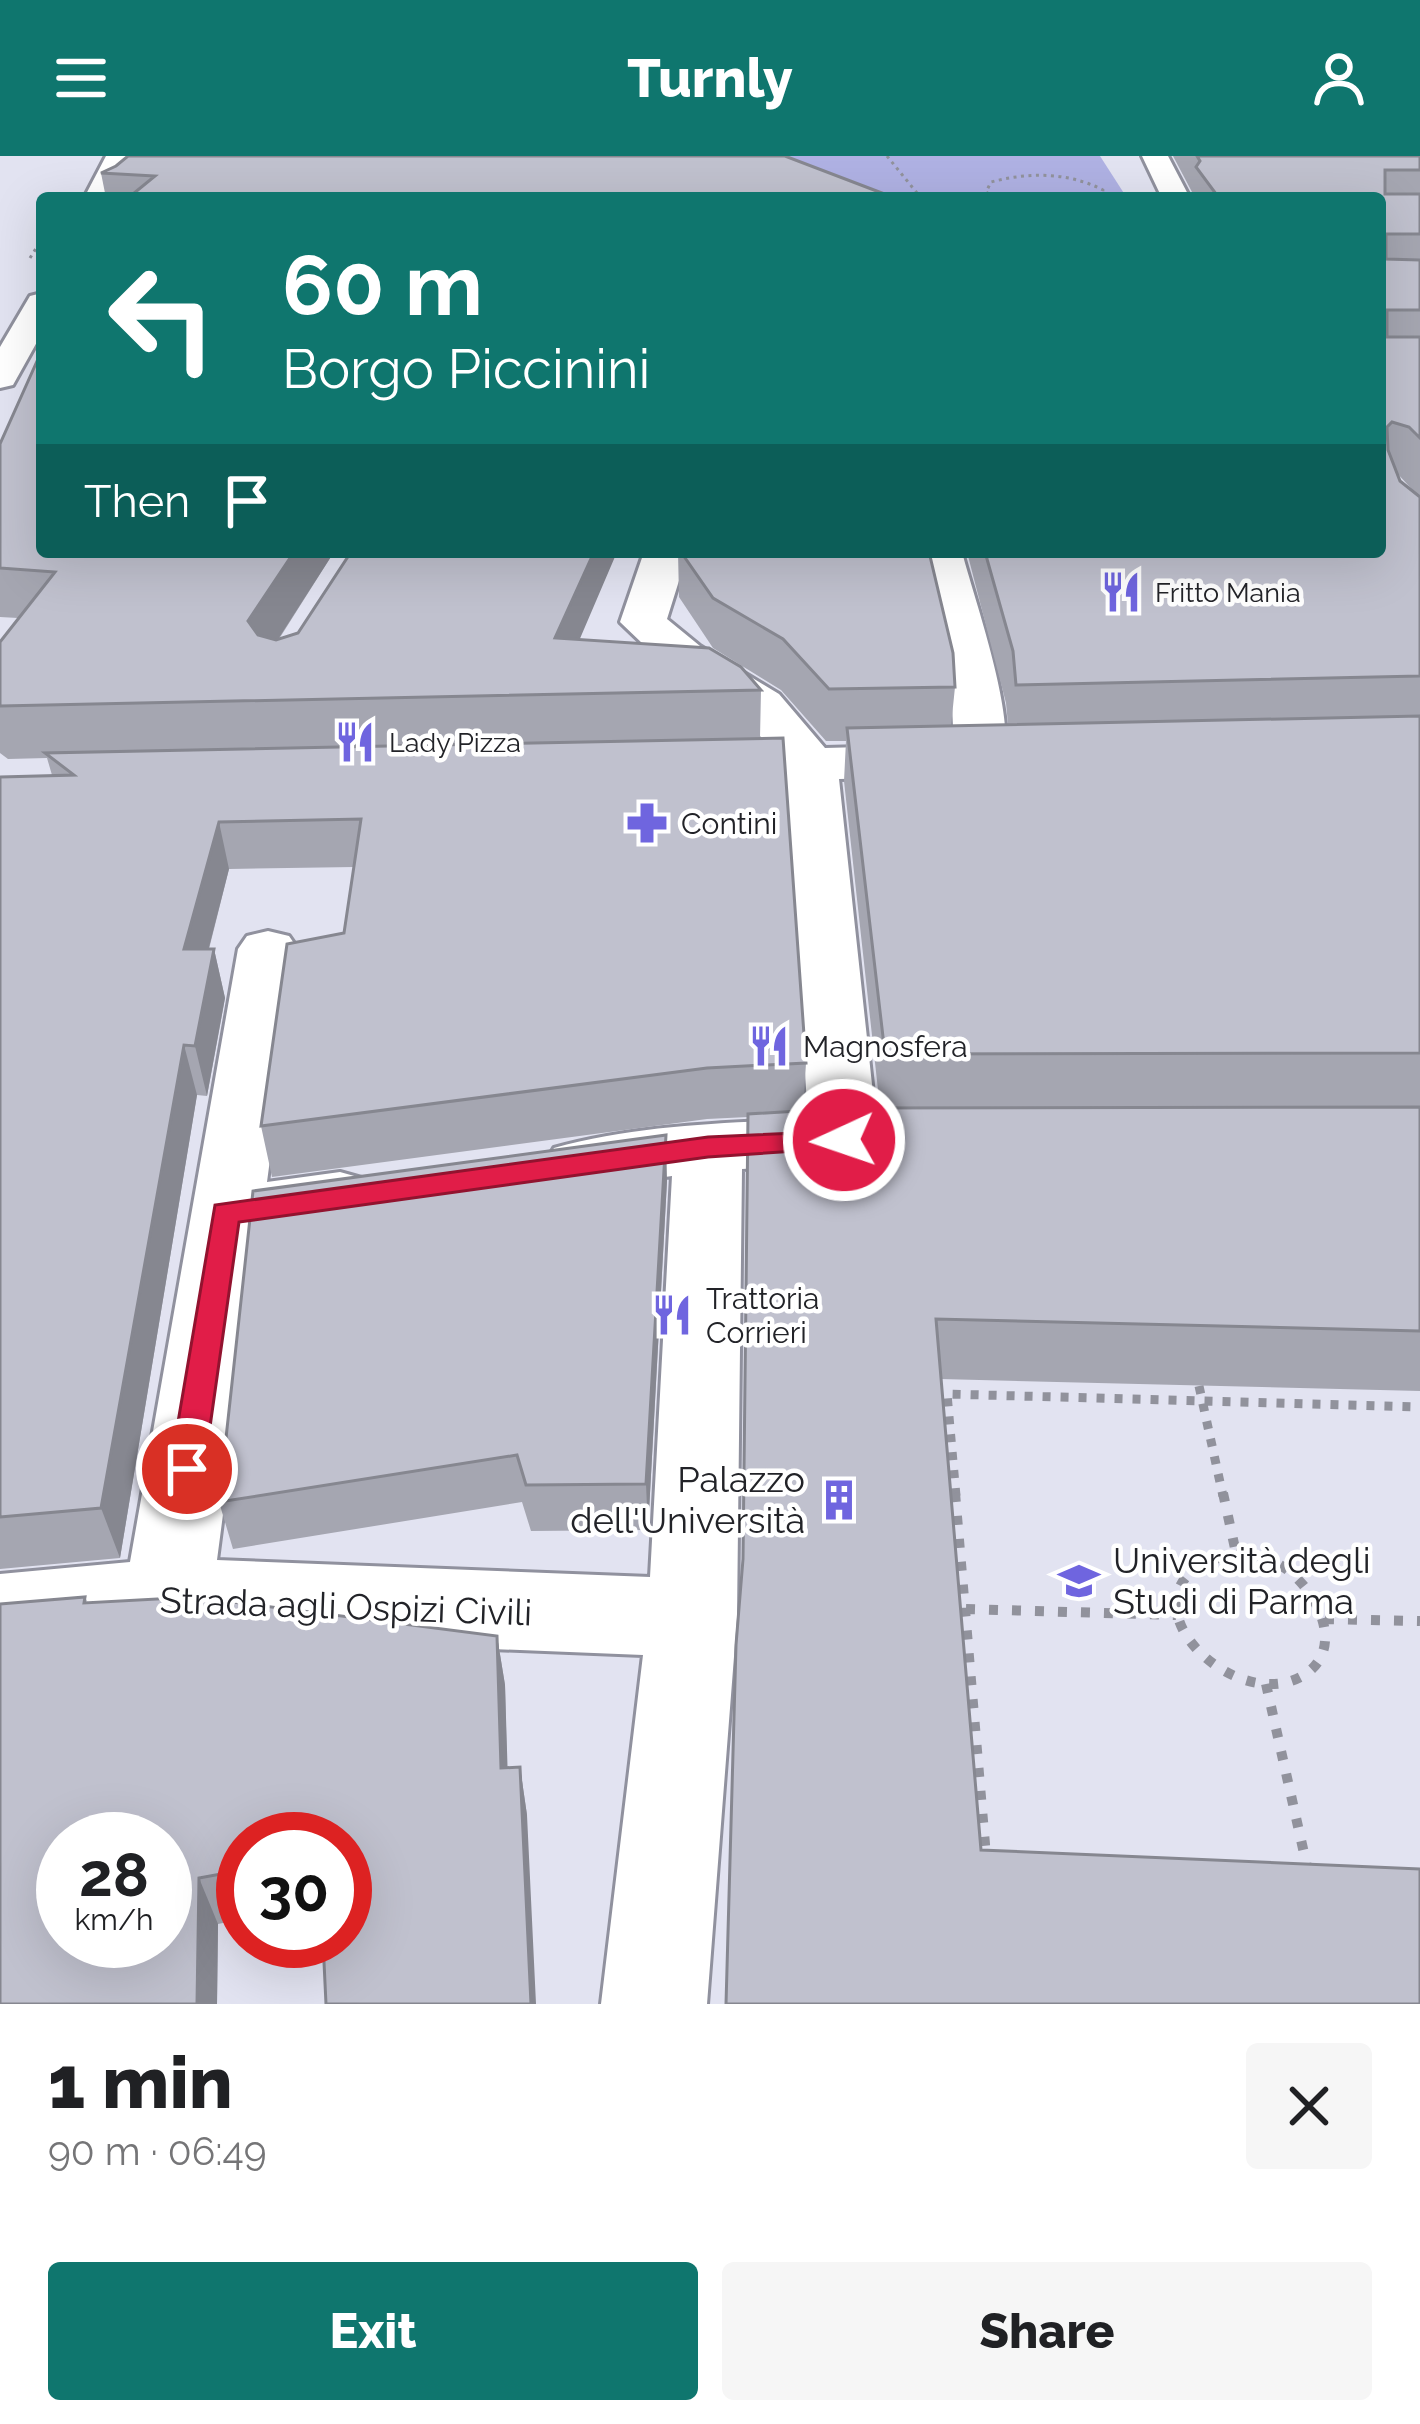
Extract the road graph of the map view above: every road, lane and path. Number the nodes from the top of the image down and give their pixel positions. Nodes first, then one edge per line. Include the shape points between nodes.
1 (119, 156) edge
2 (148, 156) edge
3 (887, 156) edge
4 (1155, 156) edge
5 (104, 192) edge
6 (108, 192) edge
7 (916, 192) edge
8 (986, 192) edge
9 (1102, 192) edge
10 (1173, 192) edge
11 (36, 314) edge
12 (0, 377) edge
13 (664, 558) edge
14 (941, 558) edge
15 (811, 764) junction
16 (645, 768) edge
17 (268, 949) dead end
18 (844, 1140) junction
19 (916, 1140) edge
20 (708, 1147) junction
21 (524, 1172) edge
22 (409, 1188) edge
23 (225, 1213) junction
24 (1199, 1386) dead end
25 (1203, 1401) junction
26 (1420, 1407) edge
27 (1236, 1553) junction
28 (168, 1597) junction
29 (946, 1609) edge
30 (965, 1609) junction
31 (0, 1613) edge
32 (1176, 1615) junction
33 (692, 1618) junction
34 (1325, 1619) junction
35 (1420, 1622) edge
36 (1265, 1684) junction
37 (988, 1882) edge
38 (1313, 1896) edge
39 (654, 2004) edge

1 - 5 street
2 - 6 street
3 - 7 path
4 - 10 street
8 - 9 path via 991,182 1033,175 1084,181
11 - 12 street
13 - 15 street via 644,622 761,705
14 - 15 street via 977,704 1004,759
15 - 16 street
15 - 18 street
17 - 23 street
18 - 19 street
18 - 20 street
20 - 21 street
20 - 33 street
22 - 23 street
23 - 28 street
24 - 25 path
25 - 26 path
25 - 27 path
25 - 30 path via 947,1394
27 - 32 path via 1196,1564 1176,1595
27 - 34 path via 1282,1566 1316,1598
28 - 31 street, Strada agli Ospizi Civili
28 - 33 street, Strada agli Ospizi Civili
29 - 30 path
30 - 32 path
30 - 37 path
32 - 36 path via 1217,1670
33 - 39 street
34 - 35 path
34 - 36 path via 1321,1658 1288,1682
36 - 38 path

